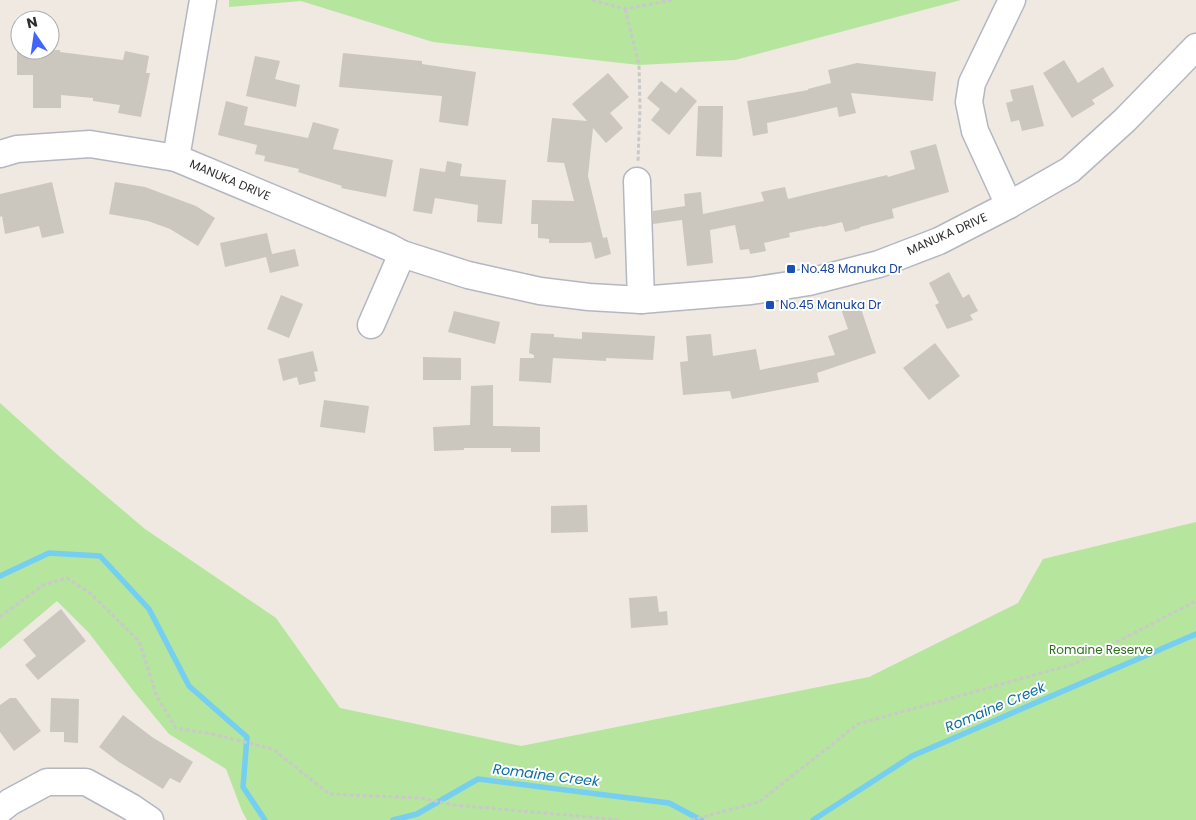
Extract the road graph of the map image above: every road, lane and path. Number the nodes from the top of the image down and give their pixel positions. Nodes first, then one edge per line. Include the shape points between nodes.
1 (203, 0) edge
2 (592, 0) edge
3 (672, 0) edge
4 (1012, 0) edge
5 (625, 8) junction
6 (1196, 47) edge
7 (0, 154) edge
8 (176, 158) junction
9 (637, 181) joint
10 (1009, 205) junction
11 (402, 254) junction
12 (641, 300) junction
13 (370, 325) dead end
14 (1196, 601) edge
15 (0, 617) edge
16 (0, 810) edge
17 (150, 820) edge
18 (621, 820) edge
19 (691, 820) edge

1 - 8 street, MANUKA DRIVE
2 - 5 path
3 - 5 path
4 - 10 street via 972,83 969,102 975,131
5 - 9 path via 639,64
6 - 10 street, MANUKA DRIVE via 1125,120 1070,170
7 - 8 street via 17,149 90,144
8 - 11 street, MANUKA DRIVE
9 - 12 street
10 - 12 street, MANUKA DRIVE via 939,241 879,264 809,282 751,291
11 - 12 street, MANUKA DRIVE via 468,275 540,291 589,298
11 - 13 street
14 - 19 path via 1074,664 858,724 759,802
15 - 18 path via 44,585 67,578 91,594 139,641 157,697 176,728 273,749 329,794 421,798 455,806
16 - 17 street via 47,782 86,782

